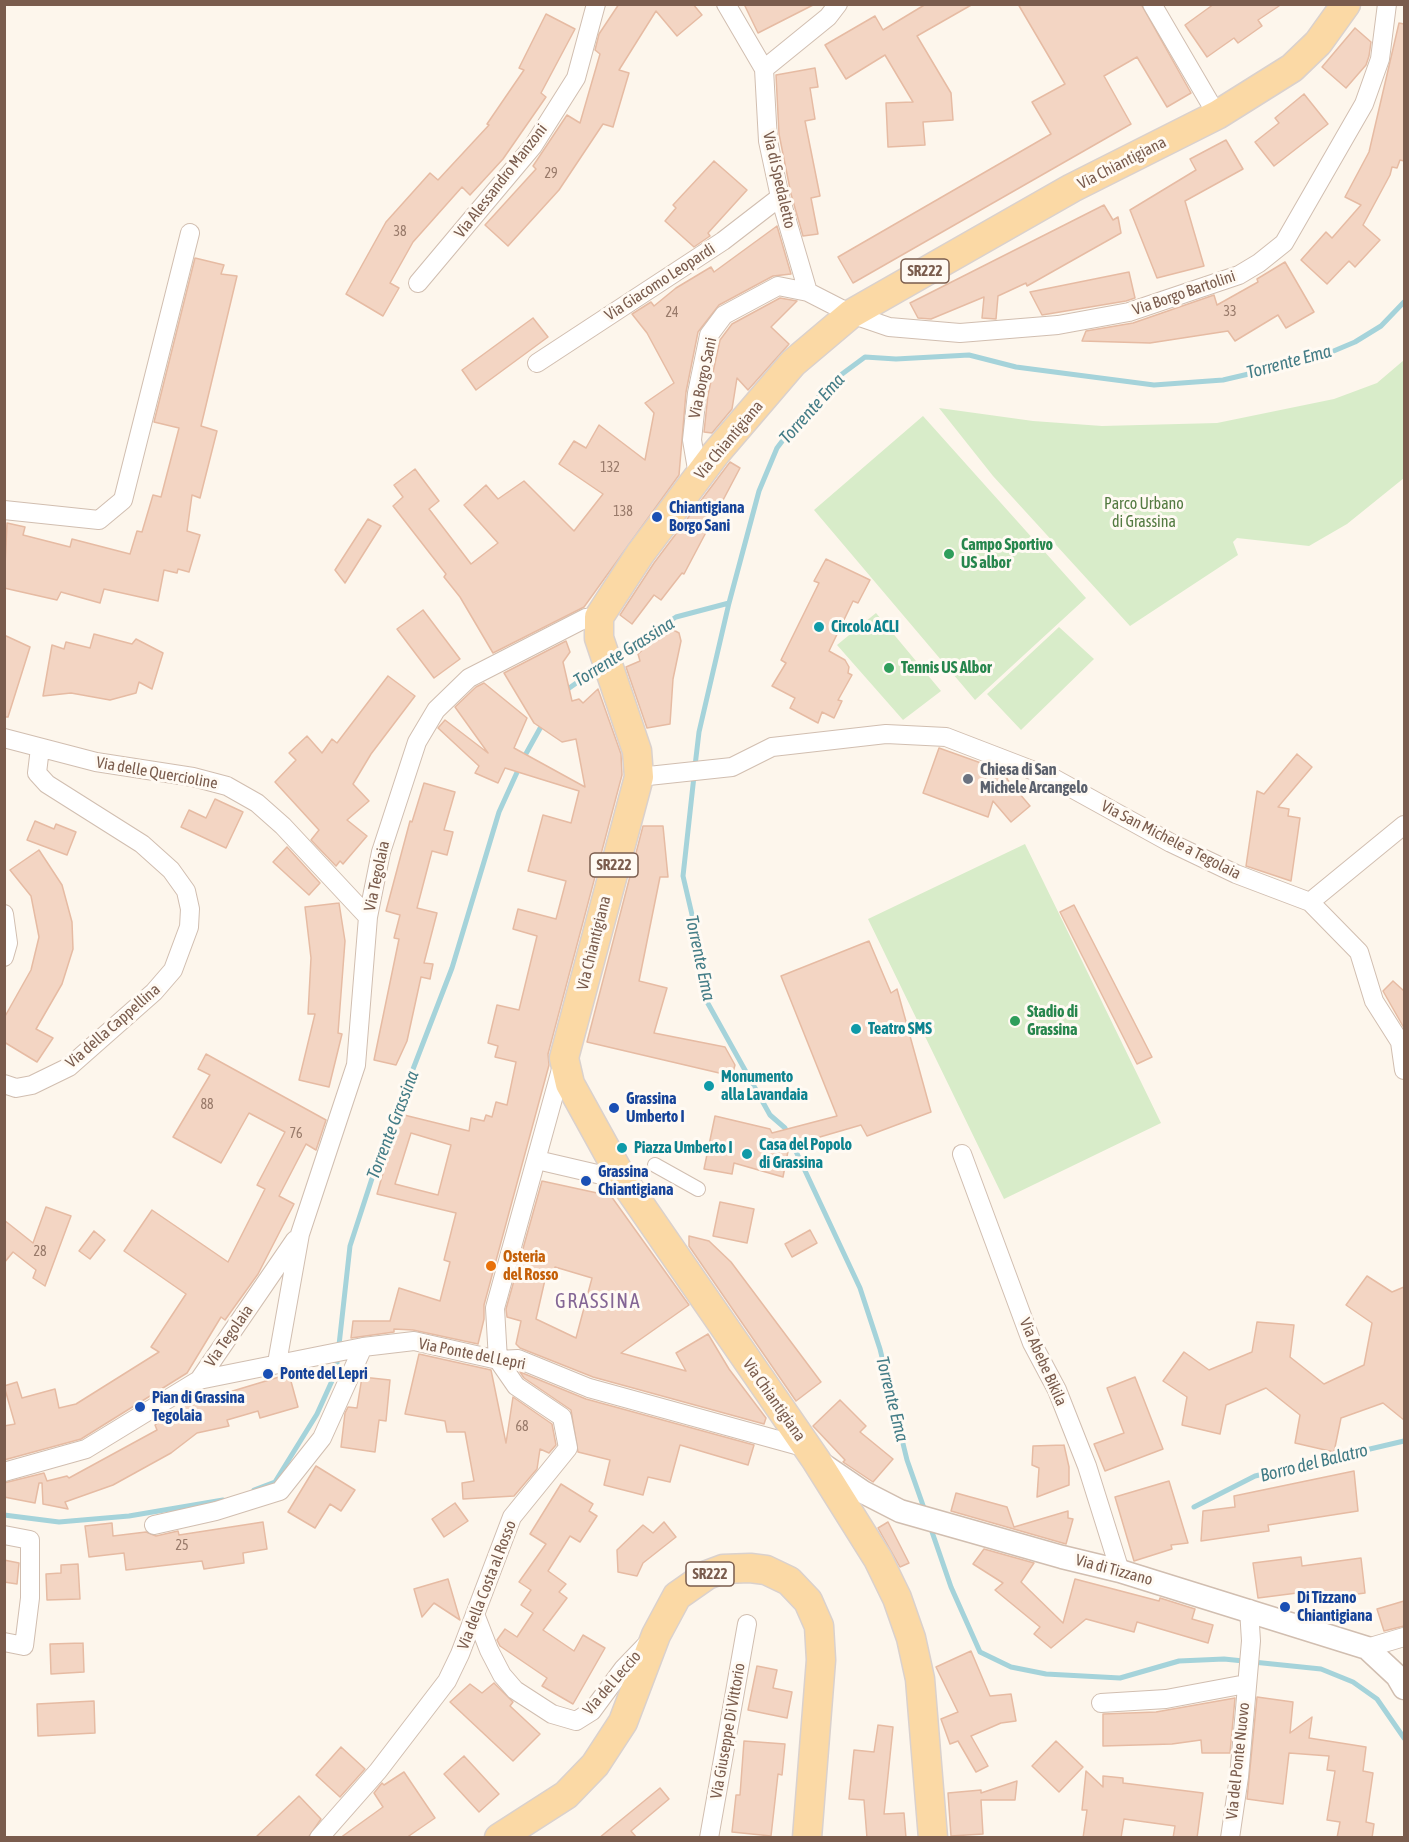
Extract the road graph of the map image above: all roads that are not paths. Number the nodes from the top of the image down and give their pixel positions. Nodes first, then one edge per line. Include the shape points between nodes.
1 (596, 4) edge
2 (726, 4) edge
3 (838, 4) edge
4 (1152, 4) edge
5 (1346, 4) edge
6 (1386, 4) edge
7 (764, 69) junction
8 (1217, 114) junction
9 (780, 197) junction
10 (190, 233) dead end
11 (418, 284) dead end
12 (808, 292) junction
13 (851, 315) junction
14 (537, 363) dead end
15 (698, 475) junction
16 (4, 510) edge
17 (599, 627) junction
18 (4, 738) edge
19 (40, 748) junction
20 (651, 775) junction
21 (1404, 825) edge
22 (1310, 902) junction
23 (4, 914) edge
24 (368, 917) junction
25 (4, 957) edge
26 (564, 1059) junction
27 (1404, 1070) edge
28 (4, 1084) edge
29 (962, 1154) dead end
30 (537, 1160) junction
31 (655, 1166) dead end
32 (623, 1180) junction
33 (698, 1188) dead end
34 (300, 1234) junction
35 (355, 1349) junction
36 (498, 1360) junction
37 (277, 1363) junction
38 (199, 1380) junction
39 (812, 1454) junction
40 (4, 1472) edge
41 (154, 1525) dead end
42 (4, 1535) edge
43 (1120, 1571) junction
44 (1249, 1609) junction
45 (475, 1614) junction
46 (747, 1624) dead end
47 (656, 1635) junction
48 (1404, 1637) edge
49 (4, 1642) edge
50 (1367, 1648) junction
51 (1246, 1681) junction
52 (1404, 1688) edge
53 (1101, 1703) dead end
54 (319, 1838) edge
55 (499, 1838) edge
56 (710, 1838) edge
57 (807, 1838) edge
58 (933, 1838) edge
59 (1230, 1838) edge

1 - 11 street, Via Alessandro Manzoni via 576,78 533,146
2 - 7 street, Via di Spedaletto
3 - 7 street via 828,17
4 - 8 street
5 - 8 main road, Via Chiantigiana / SR222 via 1318,43 1292,68
6 - 13 street, Via Borgo Bartolini via 1380,59 1364,104 1284,243 1239,275 1129,312 1058,325 960,333 890,327
7 - 9 street, Via di Spedaletto via 768,141
8 - 13 main road, Via Chiantigiana / SR222 via 1072,188
9 - 12 street, Via di Spedaletto
9 - 14 street, Via Giacomo Leopardi via 723,241
10 - 16 street via 123,500 99,520
12 - 13 street, Via Borgo Sani
12 - 15 street, Via Borgo Sani via 778,286 724,315 710,335 697,393 692,440
13 - 15 main road, Via Chiantigiana / SR222 via 793,363
15 - 17 main road, Via Chiantigiana / SR222 via 614,591
17 - 20 main road, Via Chiantigiana / SR222 via 637,751
17 - 24 street, Via Tegolaia via 586,618 469,678 436,710 417,742 399,792 381,852
18 - 19 street, Via delle Quercioline
19 - 24 street, Via delle Quercioline via 227,786 256,803 283,826
19 - 28 street, Via della Cappellina via 37,773 47,784 141,844 171,870 186,891 189,927 173,970 154,992 69,1067 33,1085 16,1088
20 - 22 street, Via San Michele a Tegolaia via 740,764 772,747 886,734 946,737 1055,779 1180,847 1236,874
20 - 26 main road, Via Chiantigiana / SR222
21 - 22 street
22 - 27 street via 1359,952 1374,1001 1400,1042
23 - 25 street via 8,943
24 - 34 street, Via Tegolaia via 356,1065
26 - 30 street
26 - 32 main road, Via Chiantigiana via 570,1084
29 - 43 street, Via Abebe Bikila via 1032,1342 1057,1390 1086,1466
30 - 32 street
30 - 36 street via 495,1308
31 - 33 street
32 - 39 main road, Via Chiantigiana
34 - 37 street, Via Tegolaia
34 - 38 street, Via Tegolaia
35 - 36 street, Via Ponte del Lepri via 414,1341
35 - 37 street, Via Ponte del Lepri
35 - 41 street via 322,1438 280,1491
36 - 39 street, Via Ponte del Lepri via 518,1359 589,1388
36 - 45 street, Via della Costa al Rosso via 516,1386 562,1417 568,1448 512,1517
37 - 38 street, Via Ponte del Lepri
38 - 40 street via 86,1449
39 - 43 street, Via di Tizzano via 863,1492 900,1511
39 - 58 main road, Via Chiantigiana via 878,1559 911,1638 920,1680
42 - 49 street via 30,1540 30,1598 24,1646
43 - 44 street, Via di Tizzano
44 - 50 street, Via di Tizzano
44 - 51 street, Via del Ponte Nuovo via 1251,1641
45 - 47 street, Via del Leccio via 502,1675 515,1690 552,1714 576,1721 592,1711 622,1669
45 - 54 street, Via della Costa al Rosso via 447,1681 425,1713
46 - 56 street, Via Giuseppe Di Vittorio
47 - 55 main road, SR222 via 628,1712 595,1765 566,1795
47 - 57 main road, SR222 via 677,1596 723,1569 772,1572 789,1581 808,1601 819,1626 821,1660
48 - 50 street
50 - 52 street, Via di Tizzano via 1397,1676
51 - 53 street, Via del Ponte Nuovo via 1166,1699
51 - 59 street, Via del Ponte Nuovo

